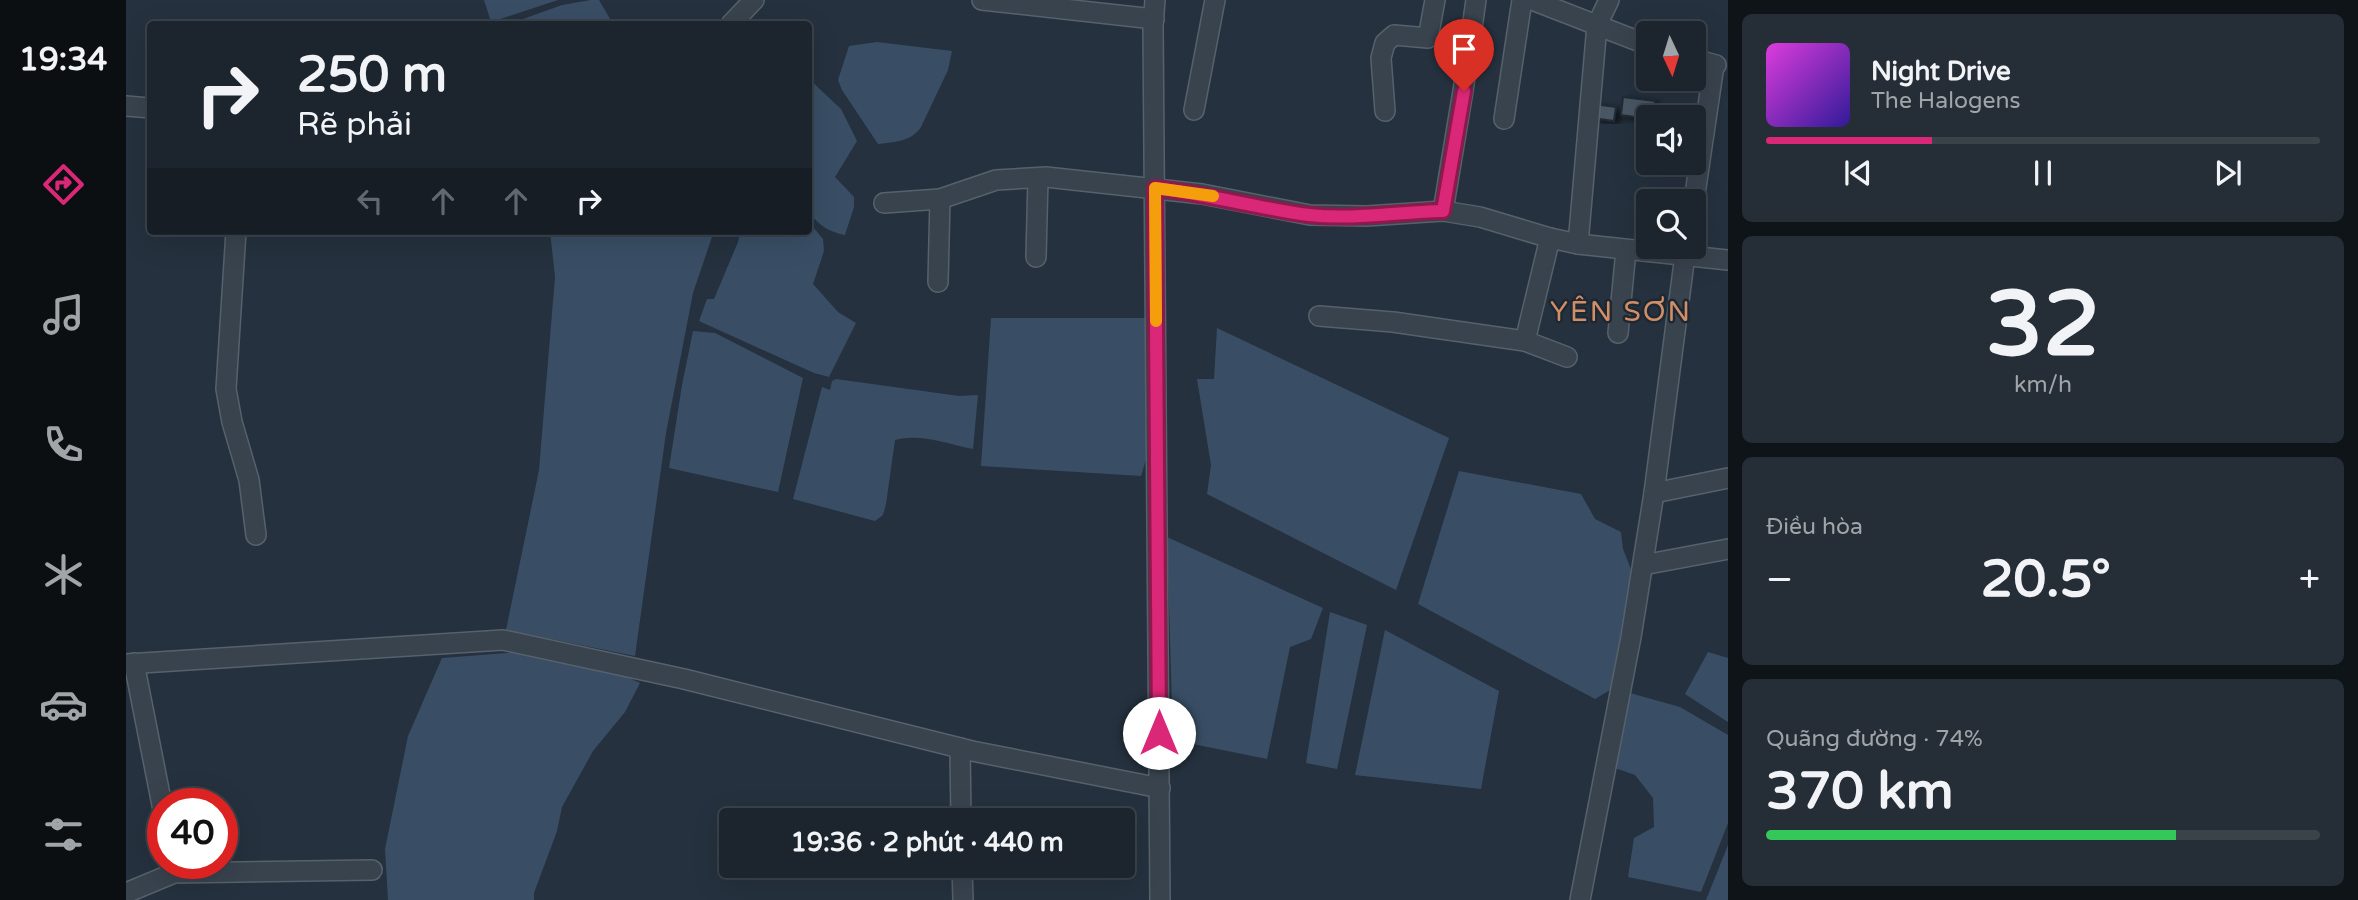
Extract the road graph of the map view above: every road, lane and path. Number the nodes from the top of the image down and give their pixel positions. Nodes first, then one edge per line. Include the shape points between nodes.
1 (754, 0) edge
2 (982, 0) edge
3 (1215, 0) edge
4 (1436, 0) edge
5 (1476, 0) edge
6 (1522, 0) edge
7 (1532, 0) edge
8 (1609, 0) edge
9 (1008, 1) edge
10 (1155, 10) edge
11 (734, 21) edge
12 (1597, 25) junction
13 (1636, 40) edge
14 (1718, 72) edge
15 (126, 106) edge
16 (147, 108) edge
17 (1194, 110) dead end
18 (1385, 111) dead end
19 (1504, 119) dead end
20 (1038, 178) junction
21 (1155, 188) junction
22 (1696, 189) edge
23 (940, 199) junction
24 (884, 203) dead end
25 (1443, 211) junction
26 (236, 235) edge
27 (1550, 238) junction
28 (1578, 244) junction
29 (1626, 250) junction
30 (1636, 250) edge
31 (1706, 255) edge
32 (1036, 257) dead end
33 (1685, 259) edge
34 (1728, 260) edge
35 (938, 282) dead end
36 (1319, 316) dead end
37 (1618, 332) dead end
38 (1525, 341) junction
39 (1567, 356) dead end
40 (1728, 478) edge
41 (1654, 493) junction
42 (256, 535) dead end
43 (1728, 549) edge
44 (1643, 565) junction
45 (130, 663) edge
46 (960, 748) junction
47 (158, 788) edge
48 (1160, 788) junction
49 (961, 808) edge
50 (238, 869) edge
51 (372, 870) dead end
52 (962, 878) edge
53 (153, 879) edge
54 (126, 893) edge
55 (963, 900) edge
56 (1160, 900) edge
57 (1580, 900) edge

1 - 11 street
2 - 9 street
3 - 17 street
4 - 18 street via 1427,38 1394,35 1385,43 1381,58
5 - 25 street
6 - 19 street
7 - 12 street
8 - 12 street
9 - 10 street
10 - 21 street
12 - 13 street
12 - 28 street
14 - 22 street
15 - 16 street
20 - 21 street
20 - 23 street via 996,180
20 - 32 street
21 - 25 street via 1310,215
21 - 48 street
23 - 24 street
23 - 35 street
25 - 27 street
26 - 42 street via 226,389 249,480
27 - 28 street
27 - 38 street
28 - 29 street
29 - 30 street
29 - 37 street
31 - 34 street
33 - 41 street
36 - 38 street
38 - 39 street
40 - 41 street
41 - 44 street
43 - 44 street
44 - 57 street
45 - 46 street via 503,640 684,679
45 - 47 street
46 - 48 street
46 - 49 street
48 - 56 street
50 - 51 street
52 - 55 street
53 - 54 street

